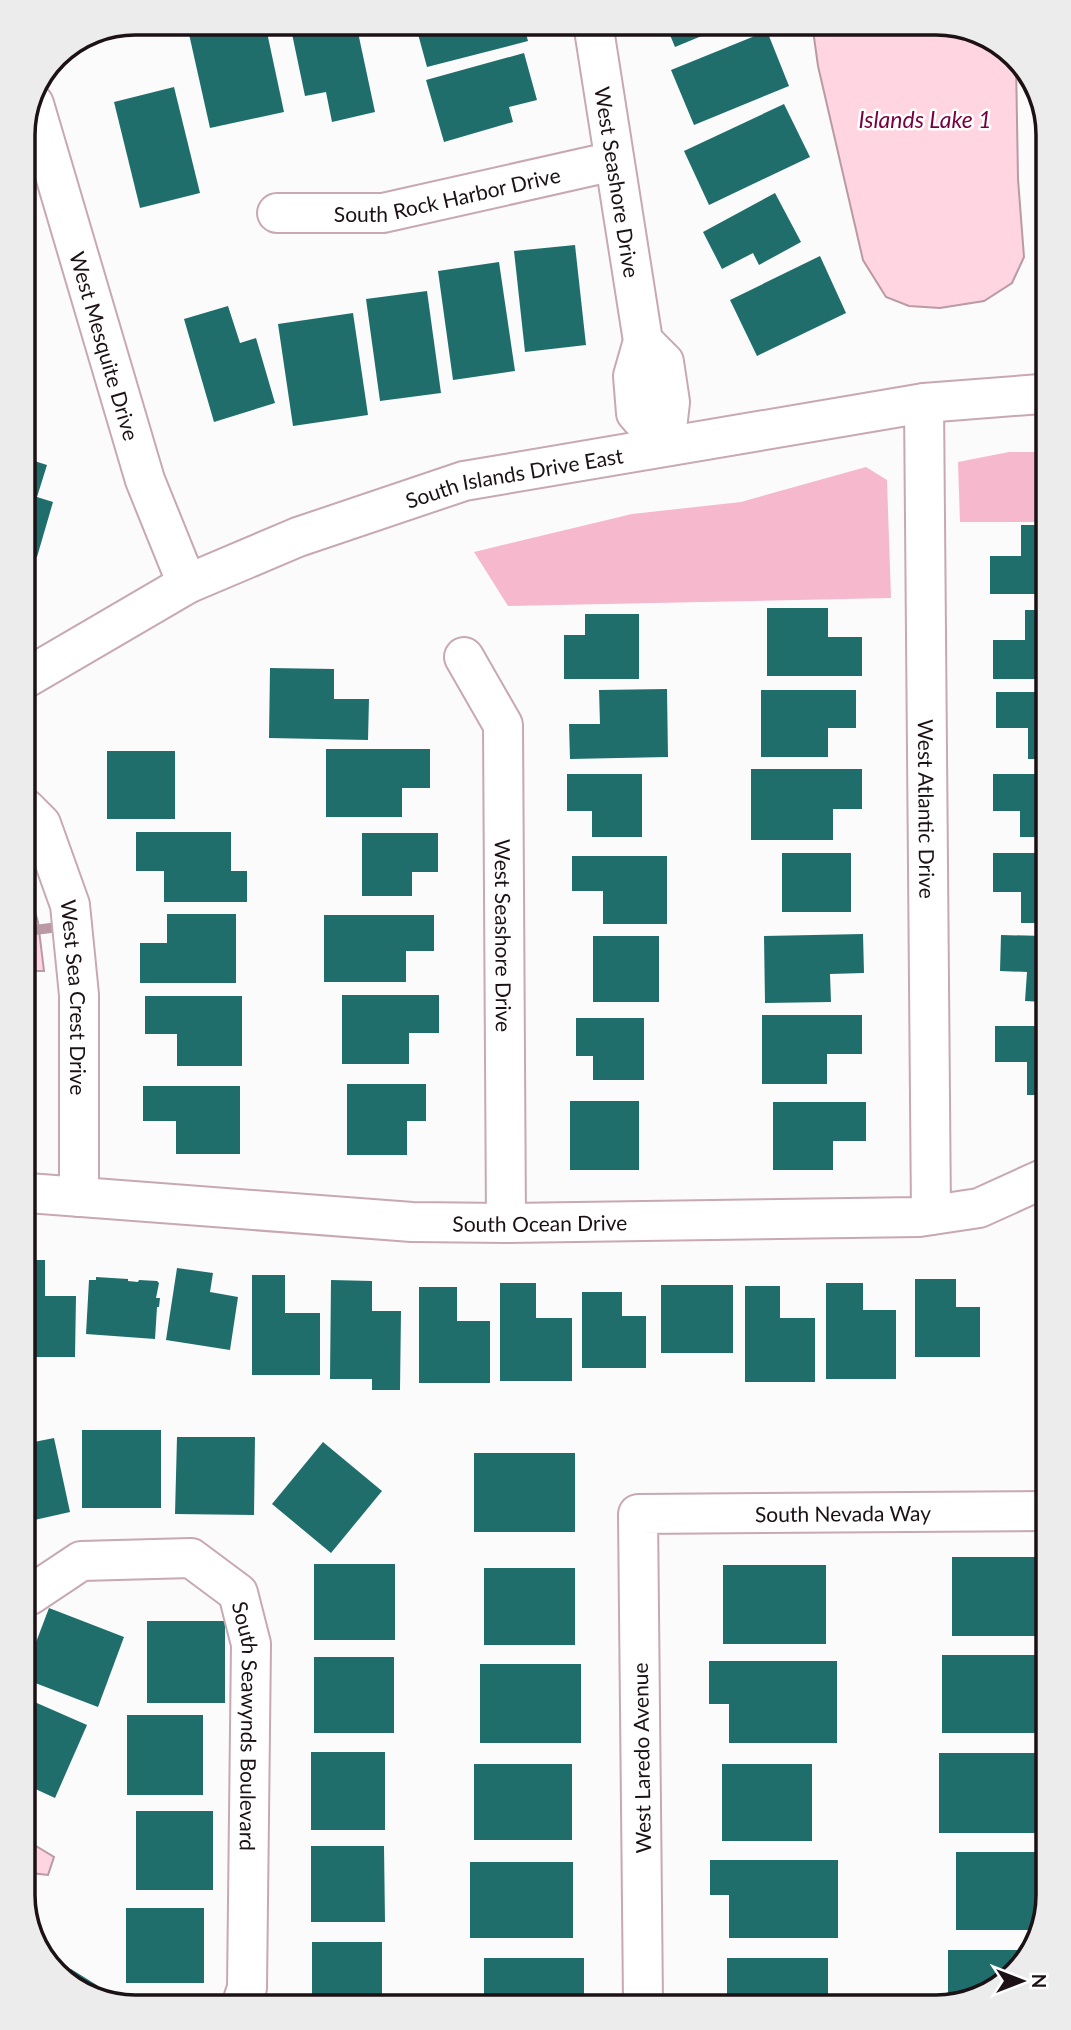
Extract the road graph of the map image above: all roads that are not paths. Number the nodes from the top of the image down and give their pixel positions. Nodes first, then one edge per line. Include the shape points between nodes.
1 (595, 35) edge
2 (37, 115) edge
3 (614, 161) junction
4 (277, 213) dead end
5 (1036, 394) edge
6 (924, 403) junction
7 (665, 446) junction
8 (187, 584) junction
9 (464, 657) dead end
10 (35, 673) edge
11 (35, 818) edge
12 (1036, 1182) edge
13 (35, 1194) edge
14 (79, 1197) junction
15 (931, 1215) junction
16 (506, 1223) junction
17 (1036, 1511) edge
18 (638, 1514) joint
19 (35, 1592) edge
20 (245, 1995) edge
21 (643, 1995) edge

1 - 3 street, West Seashore Drive
2 - 8 street, West Mesquite Drive via 145,480
3 - 4 street, South Rock Harbor Drive via 383,213
3 - 7 street, West Seashore Drive via 643,341 633,376 636,413
5 - 6 street, South Islands Drive East
6 - 7 street, South Islands Drive East
6 - 15 street, West Atlantic Drive
7 - 8 street, South Islands Drive East via 464,481 298,537
8 - 10 street, South Islands Drive East
9 - 16 street, West Seashore Drive via 503,725
11 - 14 street, West Sea Crest Drive via 71,905 79,995
12 - 15 street, South Ocean Drive via 979,1208
13 - 14 street, South Ocean Drive
14 - 16 street, South Ocean Drive via 412,1222
15 - 16 street, South Ocean Drive
17 - 18 street, South Nevada Way
18 - 21 street, West Laredo Avenue
19 - 20 street, South Seawynds Boulevard via 80,1561 191,1558 238,1592 251,1644

